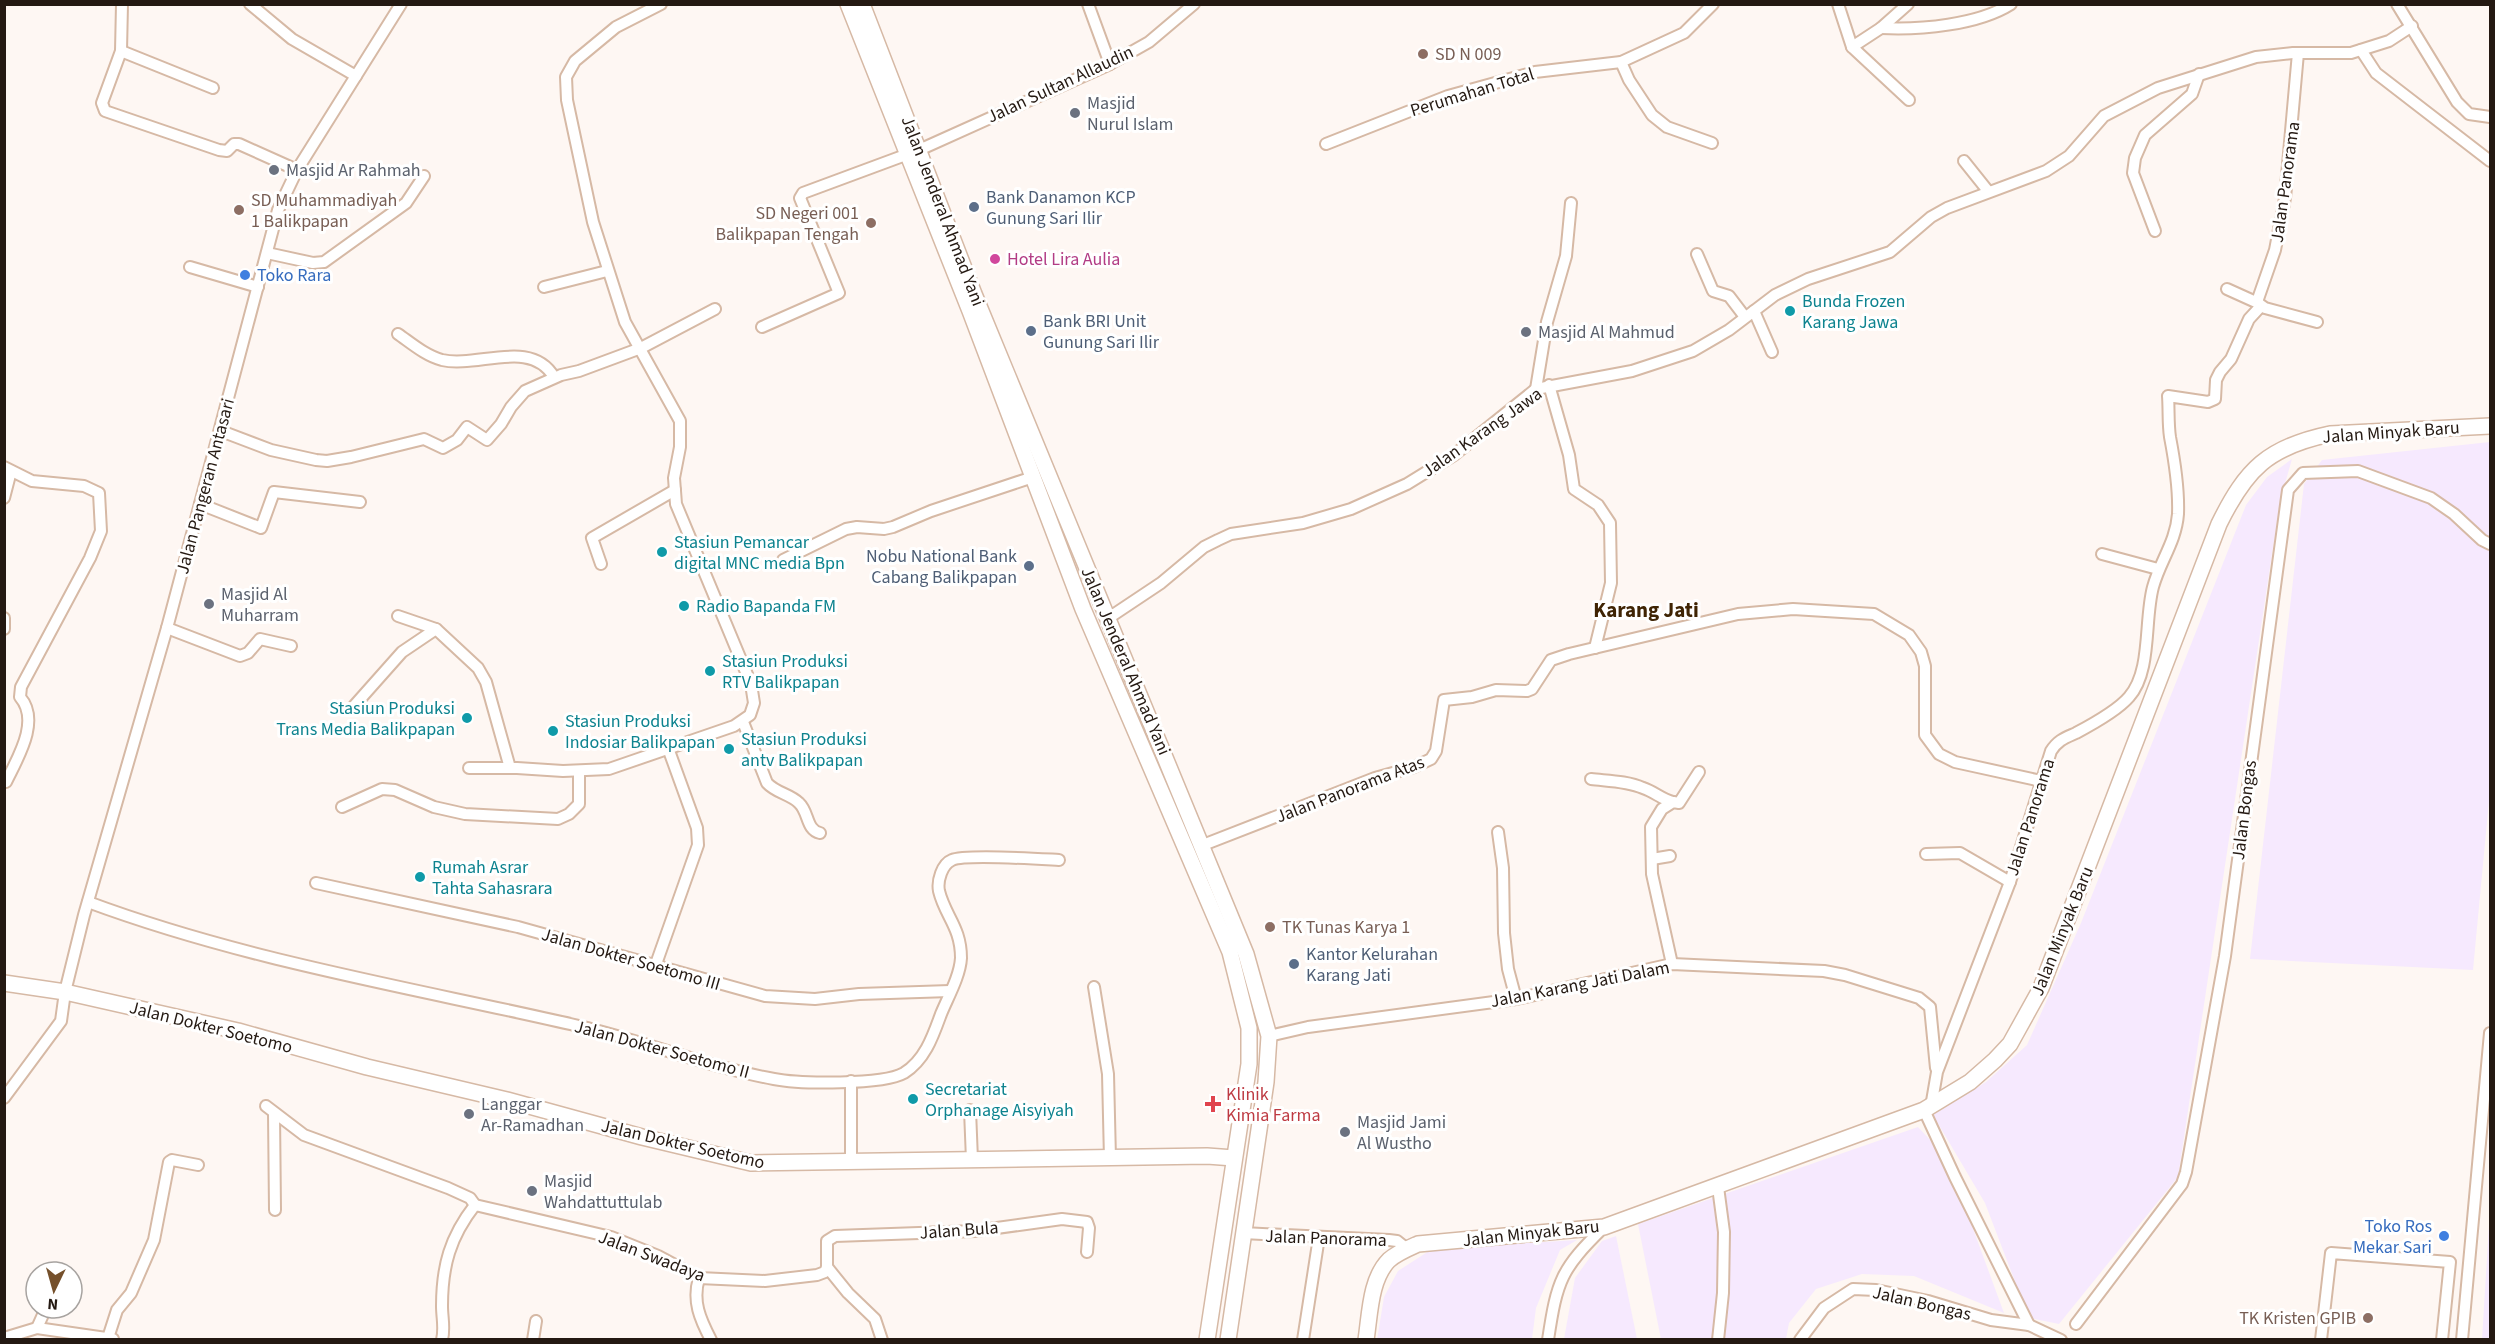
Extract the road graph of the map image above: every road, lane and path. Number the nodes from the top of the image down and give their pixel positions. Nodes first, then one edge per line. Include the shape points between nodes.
1 (122, 4) edge
2 (250, 4) edge
3 (401, 4) edge
4 (661, 4) edge
5 (848, 4) edge
6 (862, 4) edge
7 (1088, 4) edge
8 (1194, 4) edge
9 (1713, 4) edge
10 (1838, 4) edge
11 (1908, 4) edge
12 (2011, 4) edge
13 (2397, 4) edge
14 (2412, 26) junction
15 (1881, 28) junction
16 (1852, 47) junction
17 (2361, 50) junction
18 (121, 51) junction
19 (2298, 53) junction
20 (1621, 62) junction
21 (1110, 64) junction
22 (2199, 74) junction
23 (356, 76) junction
24 (213, 88) dead end
25 (1909, 100) dead end
26 (2490, 117) edge
27 (1712, 143) dead end
28 (1326, 144) dead end
29 (912, 152) junction
30 (1964, 161) dead end
31 (2490, 161) edge
32 (297, 170) junction
33 (424, 176) dead end
34 (1988, 191) junction
35 (1571, 203) dead end
36 (2155, 231) dead end
37 (267, 253) junction
38 (1697, 254) dead end
39 (190, 267) dead end
40 (607, 271) junction
41 (258, 286) junction
42 (544, 287) dead end
43 (2228, 289) dead end
44 (2259, 305) junction
45 (715, 309) dead end
46 (1750, 314) junction
47 (2317, 322) dead end
48 (762, 327) dead end
49 (398, 334) dead end
50 (640, 348) junction
51 (1772, 352) dead end
52 (554, 377) junction
53 (1550, 385) junction
54 (1536, 389) junction
55 (2490, 426) edge
56 (221, 431) junction
57 (8, 469) edge
58 (1033, 477) junction
59 (675, 490) junction
60 (4, 498) edge
61 (360, 502) dead end
62 (200, 504) junction
63 (2490, 544) edge
64 (2102, 554) dead end
65 (783, 560) dead end
66 (601, 564) dead end
67 (2158, 569) junction
68 (398, 616) dead end
69 (4, 618) edge
70 (1107, 619) junction
71 (167, 628) junction
72 (4, 629) edge
73 (436, 629) junction
74 (291, 646) dead end
75 (1595, 648) junction
76 (354, 706) dead end
77 (743, 722) junction
78 (668, 748) junction
79 (469, 768) dead end
80 (510, 768) junction
81 (579, 771) junction
82 (1699, 772) dead end
83 (1591, 779) dead end
84 (2041, 781) junction
85 (6, 782) dead end
86 (1673, 802) junction
87 (342, 807) dead end
88 (1498, 832) dead end
89 (820, 833) dead end
90 (1203, 845) junction
91 (1926, 854) dead end
92 (1670, 856) dead end
93 (1652, 859) junction
94 (1059, 860) dead end
95 (2010, 882) junction
96 (316, 883) dead end
97 (88, 902) junction
98 (656, 964) junction
99 (1672, 964) junction
100 (4, 983) edge
101 (1094, 987) dead end
102 (950, 991) junction
103 (65, 992) junction
104 (1516, 999) junction
105 (2490, 1033) edge
106 (1269, 1036) junction
107 (1937, 1072) junction
108 (851, 1081) junction
109 (4, 1098) edge
110 (1928, 1109) junction
111 (970, 1110) dead end
112 (1234, 1158) junction
113 (1110, 1159) junction
114 (972, 1160) junction
115 (851, 1162) junction
116 (198, 1165) dead end
117 (1718, 1187) junction
118 (475, 1204) junction
119 (275, 1210) dead end
120 (1604, 1227) junction
121 (1243, 1233) junction
122 (1319, 1237) junction
123 (1432, 1242) junction
124 (1407, 1249) junction
125 (1087, 1252) dead end
126 (1386, 1264) junction
127 (827, 1267) junction
128 (699, 1278) junction
129 (41, 1320) edge
130 (536, 1321) dead end
131 (2076, 1324) dead end
132 (2029, 1325) junction
133 (38, 1328) junction
134 (4, 1338) edge
135 (111, 1339) edge
136 (442, 1340) edge
137 (533, 1340) edge
138 (711, 1340) edge
139 (882, 1340) edge
140 (1207, 1340) edge
141 (1228, 1340) edge
142 (1303, 1340) edge
143 (1366, 1340) edge
144 (1548, 1340) edge
145 (1718, 1340) edge
146 (1800, 1340) edge
147 (2061, 1340) edge
148 (2321, 1340) edge
149 (2442, 1340) edge
150 (2462, 1340) edge

1 - 18 street
2 - 23 street via 292,39
3 - 23 street, Jalan Pangeran Antasari
4 - 40 street via 608,33 575,61 567,77 567,100
5 - 29 main road, Jalan Jenderal Ahmad Yani
6 - 29 main road, Jalan Jenderal Ahmad Yani
7 - 21 street
8 - 21 street, Jalan Sultan Allaudin via 1149,42
9 - 20 street, Perumahan Total via 1684,33
10 - 16 street
11 - 15 street
12 - 15 street via 1966,21 1918,28
13 - 14 street
14 - 17 street, Jalan Karang Jawa via 2389,41
14 - 26 street via 2457,102 2469,114
15 - 16 street
16 - 25 street
17 - 19 street, Jalan Karang Jawa
17 - 31 street via 2376,73
18 - 24 street
18 - 32 street via 102,103 105,111 219,150 228,151 239,144
19 - 22 street, Jalan Karang Jawa via 2256,57
19 - 44 street, Jalan Panorama via 2285,198
20 - 27 street via 1652,115 1667,127
20 - 28 street, Perumahan Total via 1535,72 1448,96
21 - 29 street, Jalan Sultan Allaudin
22 - 34 street, Jalan Karang Jawa via 2115,108 2069,156 2046,171
22 - 36 street via 2192,94 2145,135 2135,158 2133,173
23 - 32 street, Jalan Pangeran Antasari
29 - 48 street, Jalan Sultan Allaudin via 803,193 801,198 839,293
29 - 58 main road, Jalan Jenderal Ahmad Yani
29 - 70 main road, Jalan Jenderal Ahmad Yani
30 - 34 street
32 - 37 street, Jalan Pangeran Antasari via 278,210
33 - 37 street via 406,203 324,262
34 - 46 street, Jalan Karang Jawa via 1931,217 1890,252 1808,279 1775,295
35 - 54 street via 1566,256 1547,322
37 - 41 street, Jalan Pangeran Antasari
38 - 46 street via 1713,291 1729,296
39 - 41 street
40 - 42 street
40 - 50 street via 625,322
41 - 56 street, Jalan Pangeran Antasari
43 - 44 street
44 - 47 street
44 - 67 street, Jalan Panorama via 2216,380 2215,399 2208,402 2168,396 2178,517 2174,538
45 - 50 street
46 - 51 street
46 - 53 street, Jalan Karang Jawa via 1712,342 1665,362
49 - 52 street via 442,360 519,357 537,360
50 - 52 street
50 - 59 street via 680,421
52 - 56 street via 525,391 487,440 467,427 457,440 443,448 424,439 351,457 316,460
53 - 54 street, Jalan Karang Jawa
53 - 75 street via 1574,489 1598,505 1610,523 1611,583
54 - 70 street, Jalan Karang Jawa via 1454,455 1407,484 1351,509 1304,523 1231,534 1204,547 1161,584
55 - 110 main road, Jalan Minyak Baru via 2307,438 2263,460 2245,478 2219,524 2032,1005 2010,1044 1995,1060
56 - 62 street, Jalan Pangeran Antasari
57 - 60 street
57 - 85 street via 32,481 84,486 99,493 101,531 21,687 20,697 28,715 27,730
58 - 65 street via 893,527 846,529
58 - 112 main road, Jalan Jenderal Ahmad Yani via 1083,609 1230,952 1249,1028 1249,1064
59 - 66 street via 592,538
59 - 77 street via 689,539 751,684 754,703
61 - 62 street via 274,492 261,528
62 - 71 street, Jalan Pangeran Antasari
63 - 131 street, Jalan Bongas via 2431,498 2358,471 2303,473 2288,490 2225,956 2186,1172 2182,1184
64 - 67 street
67 - 84 street, Jalan Panorama via 2138,685 2114,709 2058,741
68 - 73 street
69 - 72 street
70 - 90 main road, Jalan Jenderal Ahmad Yani
71 - 74 street via 240,656 260,639
71 - 97 street, Jalan Pangeran Antasari
73 - 76 street via 402,652
73 - 80 street via 478,668 486,682
75 - 84 street, Jalan Panorama Atas via 1738,614 1793,609 1874,614 1909,635 1921,652 1925,666 1925,735 1939,754 1956,762
75 - 90 street, Jalan Panorama Atas via 1551,660 1527,692 1496,690 1444,700 1437,751 1431,759
77 - 78 street
77 - 89 street via 767,783 800,803 812,828
78 - 81 street via 609,769
78 - 98 street via 697,828 698,845
79 - 80 street
80 - 81 street
81 - 87 street via 579,804 558,819 465,814 382,789
82 - 86 street via 1679,803
83 - 86 street via 1634,784
84 - 95 street, Jalan Panorama
86 - 93 street via 1662,808 1652,827
88 - 104 street via 1504,933
90 - 106 main road, Jalan Jenderal Ahmad Yani via 1246,954
91 - 95 street via 1960,853
92 - 93 street
93 - 99 street via 1653,883
94 - 102 street, Jalan Dokter Soetomo II via 969,858 952,860 944,866 939,893 958,933 961,956
95 - 107 street, Jalan Panorama
96 - 98 street, Jalan Dokter Soetomo III via 518,927
97 - 103 street, Jalan Pangeran Antasari
97 - 108 street, Jalan Dokter Soetomo II via 183,935 582,1027 772,1079
98 - 102 street, Jalan Dokter Soetomo III via 765,996 815,999
99 - 104 street, Jalan Karang Jati Dalam
99 - 107 street, Jalan Karang Jati Dalam via 1824,971 1919,998 1930,1006
100 - 103 main road, Jalan Dokter Soetomo
101 - 113 street via 1108,1074
102 - 108 street, Jalan Dokter Soetomo II via 932,1039 917,1062 896,1076
103 - 109 street, Jalan Pangeran Antasari via 61,1021
103 - 115 main road, Jalan Dokter Soetomo via 238,1031 751,1163
104 - 106 street, Jalan Karang Jati Dalam via 1308,1027
105 - 150 street
106 - 121 main road, Jalan Jenderal Ahmad Yani via 1266,1082
107 - 110 street, Jalan Panorama
108 - 115 street
110 - 117 main road, Jalan Minyak Baru
110 - 132 street via 1955,1177
111 - 114 street
112 - 113 main road, Jalan Dokter Soetomo
112 - 140 main road, Jalan Jenderal Ahmad Yani
113 - 114 main road, Jalan Dokter Soetomo
114 - 115 main road, Jalan Dokter Soetomo
116 - 135 street via 169,1162 154,1240 131,1293 117,1310
117 - 120 main road, Jalan Minyak Baru
117 - 145 street via 1724,1232
118 - 119 street, Jalan Swadaya via 448,1188 304,1135 270,1110
118 - 128 street, Jalan Swadaya via 610,1237
118 - 136 street via 459,1225 449,1248 443,1274
120 - 123 main road, Jalan Minyak Baru
120 - 144 street via 1562,1275
121 - 122 street, Jalan Panorama
121 - 141 main road, Jalan Jenderal Ahmad Yani
122 - 124 street, Jalan Panorama via 1397,1241
122 - 142 street
123 - 124 main road, Jalan Minyak Baru
123 - 126 main road, Jalan Minyak Baru
124 - 126 main road, Jalan Minyak Baru
125 - 127 street, Jalan Bula via 1087,1222 1062,1219 975,1231 835,1236 827,1241
126 - 143 main road via 1375,1286
127 - 128 street, Jalan Swadaya via 817,1275 765,1281
127 - 139 street via 875,1319
128 - 138 street via 697,1310
129 - 133 street
130 - 137 street
132 - 146 street, Jalan Bongas via 1991,1320 1876,1290 1854,1289 1824,1308
132 - 147 street, Jalan Bongas
133 - 134 street
133 - 135 street
148 - 149 street via 2331,1253 2450,1262

